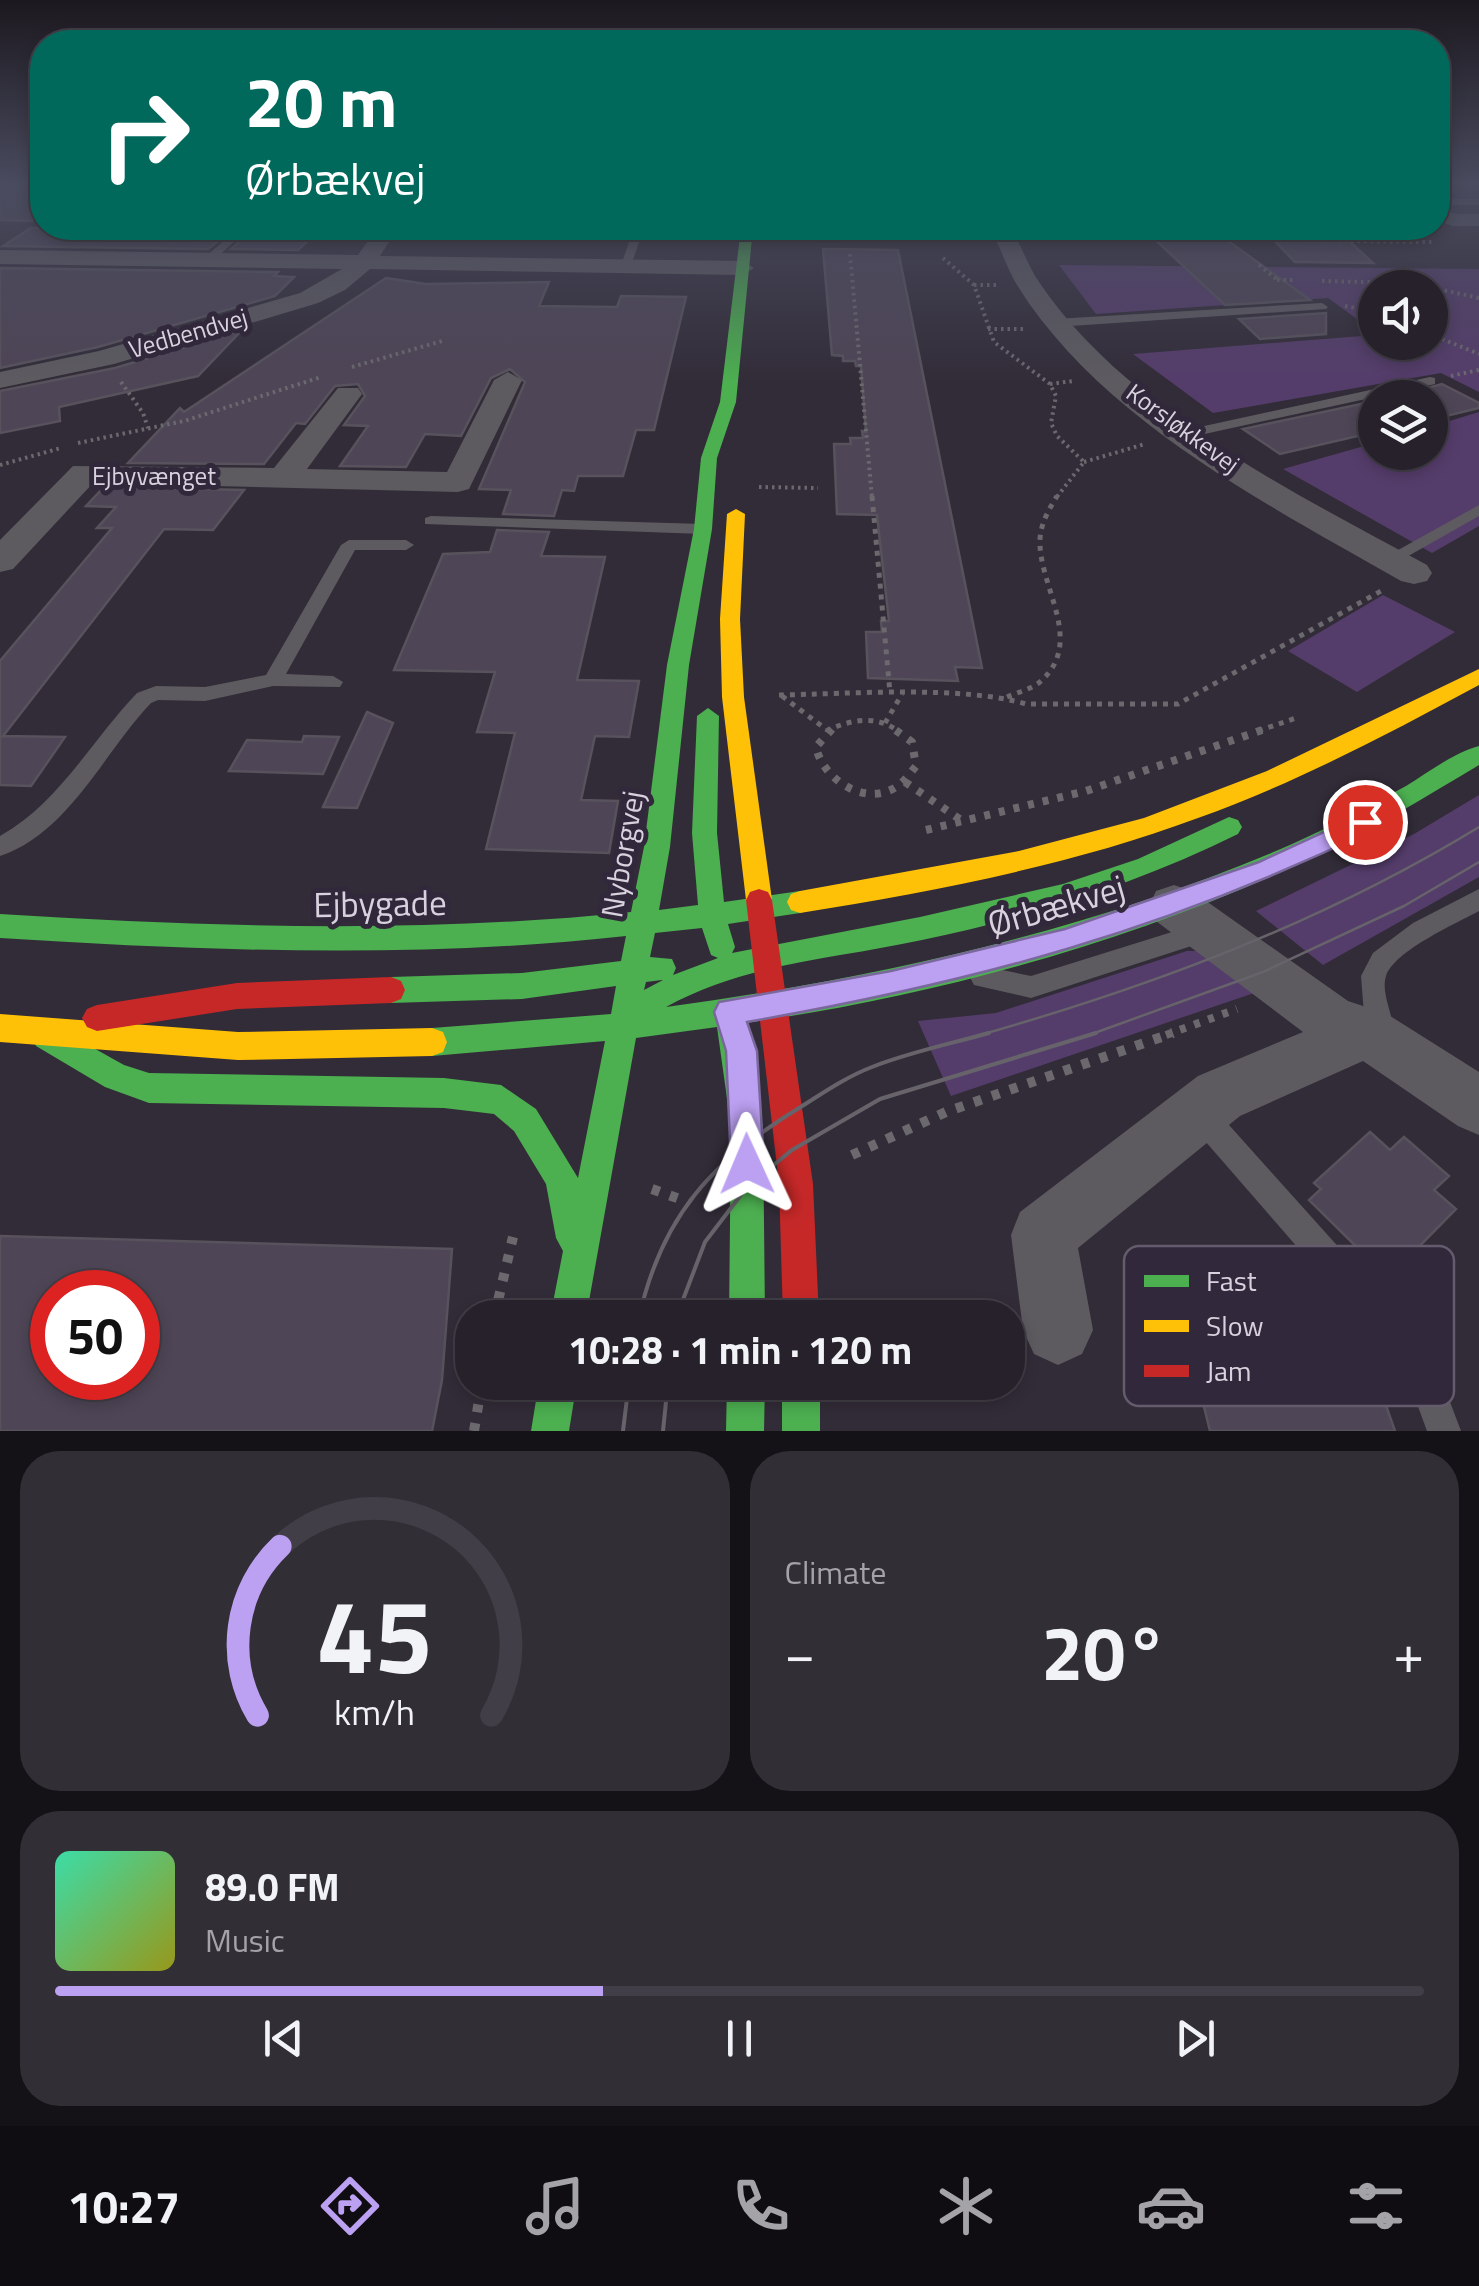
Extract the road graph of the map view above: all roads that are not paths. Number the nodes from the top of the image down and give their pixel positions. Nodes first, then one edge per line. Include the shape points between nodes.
1 (67, 249) edge
2 (221, 249) edge
3 (373, 249) edge
4 (480, 249) edge
5 (632, 249) edge
6 (744, 249) edge
7 (1011, 249) edge
8 (0, 257) edge
9 (54, 258) junction
10 (209, 260) junction
11 (364, 262) junction
12 (469, 263) junction
13 (626, 265) junction
14 (742, 268) junction
15 (1322, 307) dead end
16 (1055, 323) junction
17 (340, 379) road end
18 (0, 380) edge
19 (508, 380) dead end
20 (1358, 396) edge
21 (728, 402) junction
22 (1186, 434) junction
23 (736, 457) dead end
24 (284, 477) junction
25 (738, 487) road end
26 (1479, 510) edge
27 (431, 520) dead end
28 (704, 528) junction
29 (406, 545) dead end
30 (0, 561) edge
31 (1402, 566) joint
32 (708, 662) dead end
33 (1479, 676) edge
34 (273, 680) junction
35 (333, 682) dead end
36 (708, 701) dead end
37 (1426, 705) junction
38 (1479, 754) edge
39 (1275, 802) dead end
40 (1242, 820) dead end
41 (0, 847) edge
42 (1479, 900) edge
43 (760, 909) junction
44 (710, 916) junction
45 (1191, 918) junction
46 (640, 924) junction
47 (0, 926) edge
48 (709, 956) junction
49 (767, 958) junction
50 (951, 970) junction
51 (631, 975) junction
52 (773, 1004) junction
53 (729, 1012) junction
54 (621, 1026) junction
55 (0, 1028) edge
56 (41, 1032) junction
57 (1367, 1032) junction
58 (1479, 1106) edge
59 (1197, 1111) junction
60 (1316, 1246) edge
61 (575, 1270) junction
62 (571, 1300) edge
63 (746, 1300) edge
64 (800, 1300) edge
65 (1058, 1330) dead end
66 (555, 1400) edge
67 (746, 1400) edge
68 (801, 1400) edge
69 (1435, 1406) edge
70 (550, 1431) edge
71 (745, 1431) edge
72 (801, 1431) edge
73 (1444, 1431) edge

1 - 9 street
2 - 10 lane
3 - 11 street, Vedbendvej
4 - 12 lane
5 - 13 lane
6 - 14 main road, Nyborgvej
7 - 16 street, Korsløkkevej
8 - 9 street
9 - 10 street
10 - 11 street
11 - 12 street
11 - 18 street, Vedbendvej via 309,298 104,358
12 - 13 street
13 - 14 street
14 - 21 main road, Nyborgvej
15 - 16 lane
16 - 22 street, Korsløkkevej
17 - 24 street
19 - 24 street, Ejbyvænget via 458,482
20 - 22 lane
21 - 23 main road, Nyborgvej
21 - 28 main road, Nyborgvej via 709,458
22 - 31 street, Korsløkkevej via 1287,502
24 - 30 street, Ejbyvænget via 84,473
25 - 43 main road via 733,697
26 - 31 lane
27 - 28 lane
28 - 32 main road
28 - 46 main road, Nyborgvej
29 - 34 lane via 349,545
33 - 37 main road, Ørbækvej
34 - 35 lane
34 - 41 lane via 144,698 64,798
36 - 44 main road via 702,853
37 - 39 main road
37 - 43 main road, Ørbækvej via 1236,794 1120,833 980,869
38 - 45 main road, Ørbækvej
40 - 49 main road via 1146,867 1033,901
42 - 57 lane via 1376,967 1378,1016
43 - 44 main road, Ejbygade
43 - 48 main road via 747,930
43 - 49 main road
44 - 46 main road, Ejbygade
44 - 48 main road
45 - 50 main road, Ørbækvej
45 - 50 lane via 1031,987
45 - 57 street via 1332,1022
46 - 47 main road, Ejbygade via 536,935 359,940 166,938
46 - 48 main road via 665,928
46 - 51 main road, Nyborgvej
48 - 49 main road
48 - 51 main road
48 - 52 main road
48 - 53 main road
48 - 54 main road
49 - 52 main road
50 - 52 main road, Ørbækvej
51 - 54 main road, Nyborgvej
51 - 56 main road via 196,999
52 - 53 main road, Ørbækvej
52 - 64 main road via 796,1184
53 - 54 main road, Ørbækvej
53 - 63 main road via 742,1051 746,1100
54 - 56 main road via 455,1042 236,1046
54 - 61 main road, Nyborgvej
55 - 56 main road
56 - 61 main road via 116,1077 150,1088 444,1092 501,1100 525,1120 562,1178
57 - 58 street
57 - 59 street
59 - 60 lane
59 - 65 street via 1043,1234
61 - 62 main road, Nyborgvej
66 - 70 main road
67 - 71 main road
68 - 72 main road
69 - 73 lane

